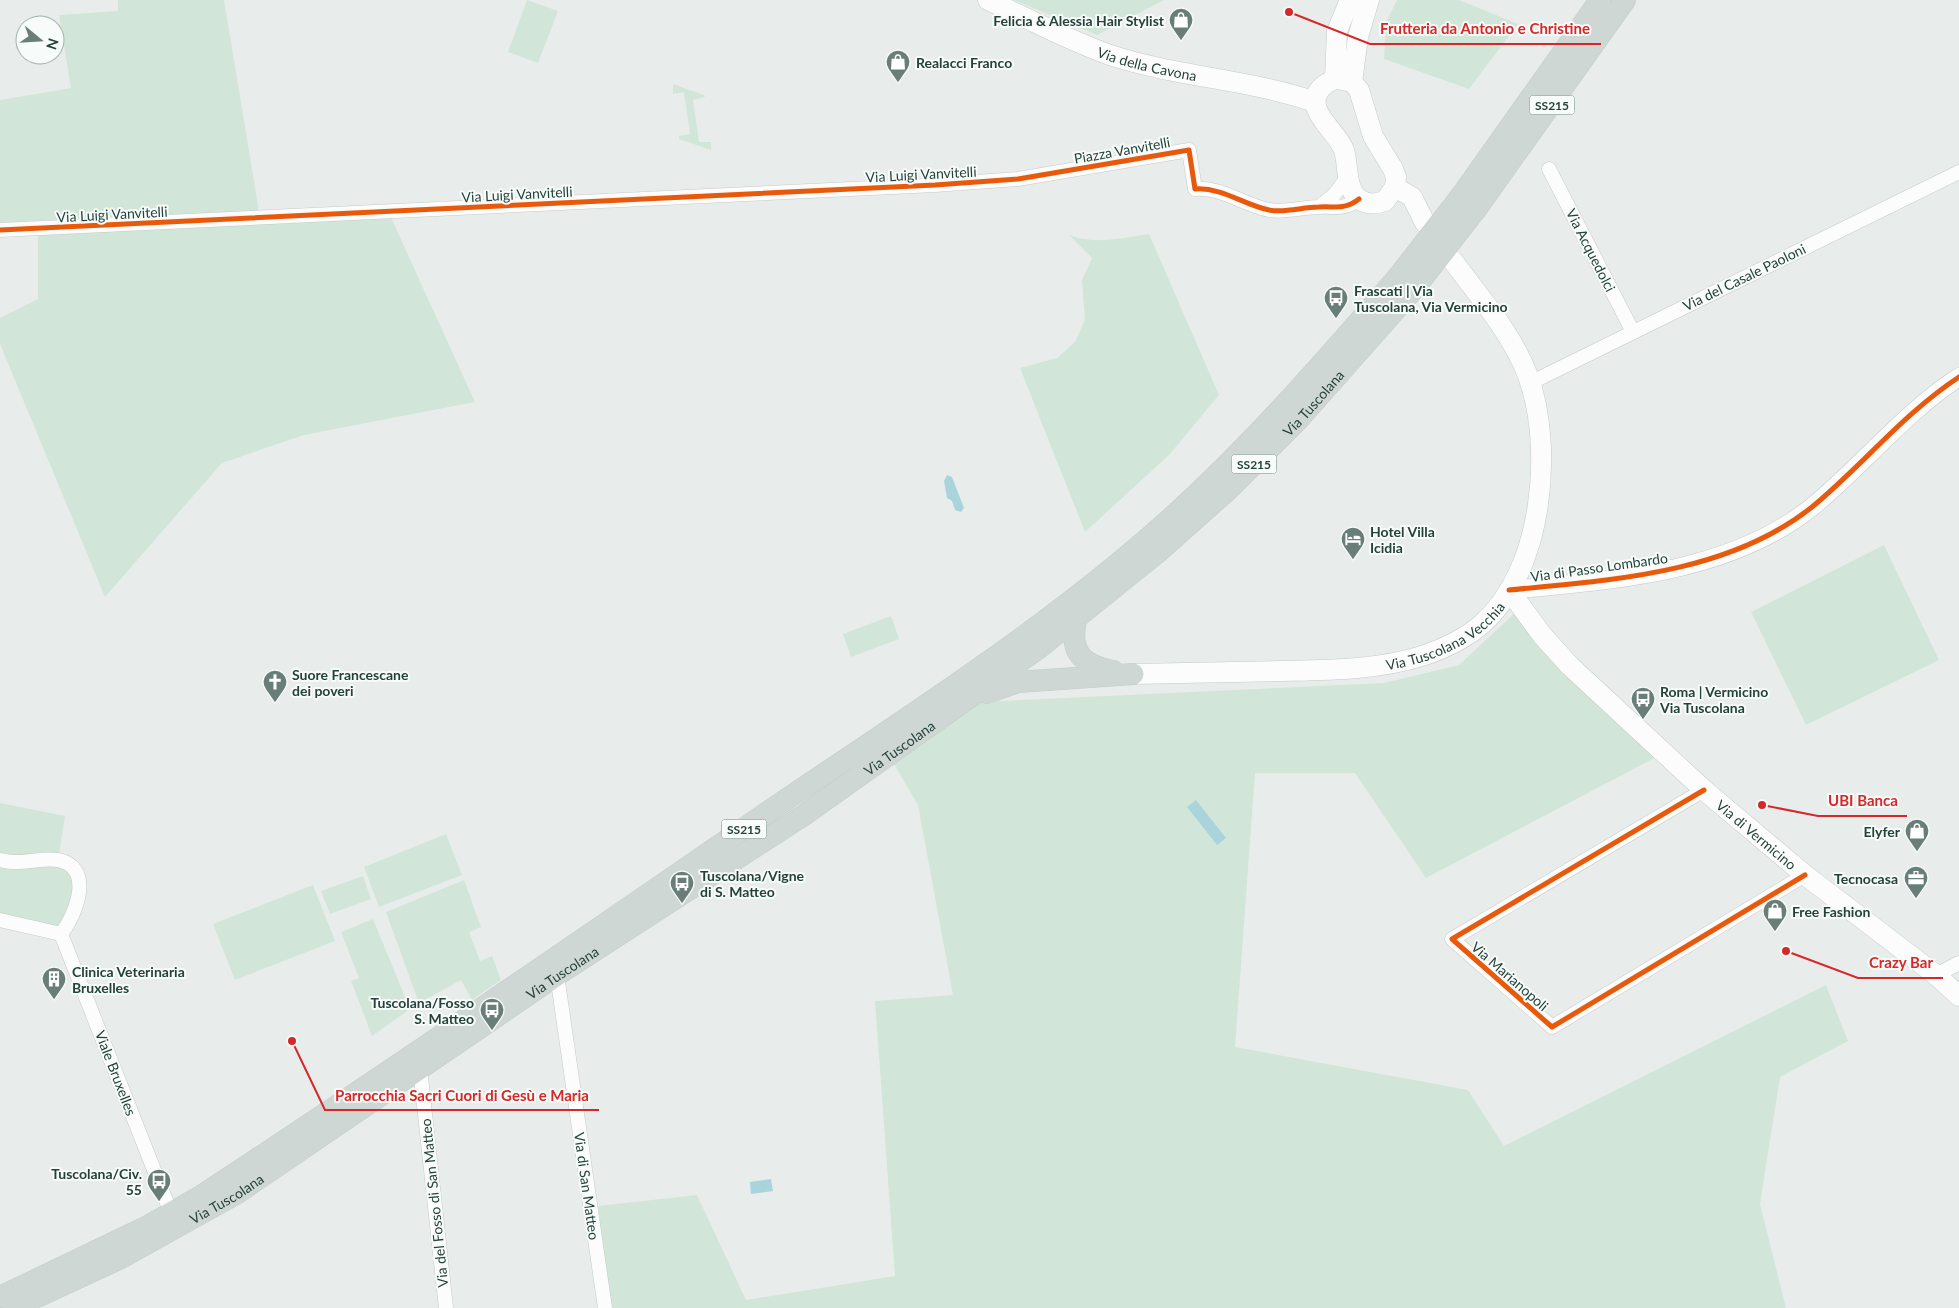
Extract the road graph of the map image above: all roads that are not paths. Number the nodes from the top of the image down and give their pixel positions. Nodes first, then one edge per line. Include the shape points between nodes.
1 (988, 0) edge
2 (1350, 0) edge
3 (1369, 0) edge
4 (1600, 0) edge
5 (1625, 0) edge
6 (1344, 81) junction
7 (1315, 102) junction
8 (1549, 169) dead end
9 (1959, 172) edge
10 (1349, 175) junction
11 (1034, 177) joint
12 (1359, 199) junction
13 (1469, 202) junction
14 (1319, 207) junction
15 (0, 230) edge
16 (1453, 261) dead end
17 (1406, 283) junction
18 (1633, 332) junction
19 (1959, 377) edge
20 (1530, 383) junction
21 (1509, 590) junction
22 (1076, 620) junction
23 (1133, 674) junction
24 (958, 703) junction
25 (1704, 790) junction
26 (0, 860) edge
27 (1805, 875) junction
28 (0, 920) edge
29 (62, 934) junction
30 (1959, 963) edge
31 (557, 975) junction
32 (1936, 975) junction
33 (1959, 996) edge
34 (420, 1068) junction
35 (171, 1213) junction
36 (14, 1299) edge
37 (446, 1308) edge
38 (605, 1308) edge

1 - 7 main road, Via della Cavona via 1110,54 1252,84
2 - 6 main road via 1337,31
3 - 6 main road
4 - 13 main road, Via Tuscolana / SS215
5 - 13 main road, Via Tuscolana / SS215
6 - 7 main road via 1325,84 1318,91
6 - 12 main road via 1359,90 1373,136 1396,177 1390,194 1372,204
7 - 10 main road via 1319,115 1340,142
8 - 18 street, Via Acquedolci
9 - 18 street, Via del Casale Paoloni
10 - 12 main road via 1350,187
10 - 14 street via 1334,195
11 - 14 street, Piazza Vanvitelli via 1189,150 1195,189 1213,190 1267,210
11 - 15 street, Via Luigi Vanvitelli via 934,185
12 - 14 street via 1344,207
13 - 17 main road, Via Tuscolana / SS215, bridge
16 - 20 main road, Via Tuscolana Vecchia via 1505,332
17 - 22 main road, Via Tuscolana / SS215 via 1298,420 1165,547
17 - 35 main road, Via Tuscolana / SS215 via 1325,361 1222,469 1164,524 1081,592 872,742 292,1136
18 - 20 street, Via del Casale Paoloni
19 - 21 street, Via di Passo Lombardo via 1818,502 1772,533 1711,558 1662,571 1594,582
20 - 21 main road, Via Tuscolana Vecchia via 1540,442 1539,490 1529,541
21 - 23 main road, Via Tuscolana Vecchia via 1496,610 1475,629 1440,648 1406,660 1336,669
21 - 25 main road, Via di Vermicino via 1570,666
22 - 23 main road via 1074,642 1082,658 1098,667
22 - 24 main road, Via Tuscolana / SS215
23 - 24 main road via 1018,682
24 - 31 main road, Via Tuscolana / SS215 via 804,815
25 - 27 main road, Via di Vermicino
25 - 27 street, Via Marianopoli via 1452,939 1552,1027
26 - 29 street via 58,860 72,868 80,880 78,898 75,912
27 - 32 main road, Via di Vermicino
28 - 29 street
29 - 35 street, Viale Bruxelles
30 - 32 street
31 - 34 main road, Via Tuscolana / SS215
31 - 38 street, Via di San Matteo
32 - 33 main road, Via di Vermicino
34 - 36 main road, Via Tuscolana / SS215 via 236,1194 121,1258
34 - 37 street, Via del Fosso di San Matteo
35 - 36 main road, Via Tuscolana / SS215

